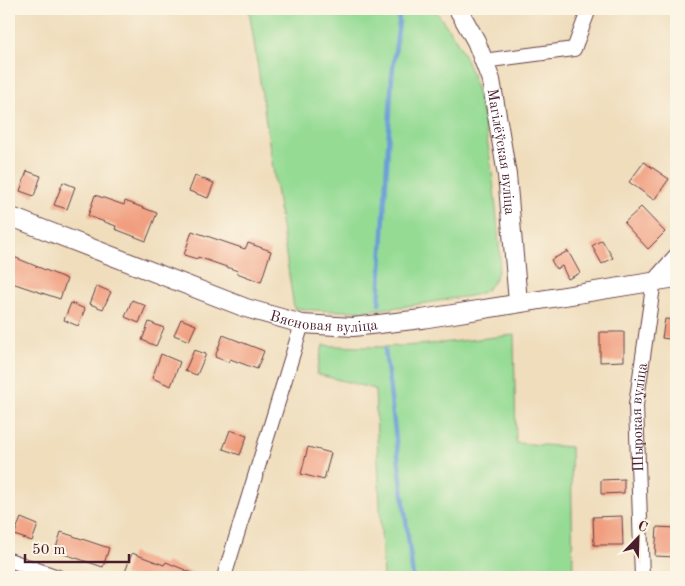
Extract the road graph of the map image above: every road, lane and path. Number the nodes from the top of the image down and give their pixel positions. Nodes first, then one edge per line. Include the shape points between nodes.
1 (458, 9) edge
2 (589, 9) edge
3 (483, 61) junction
4 (9, 216) edge
5 (676, 256) edge
6 (676, 278) edge
7 (654, 280) junction
8 (518, 302) junction
9 (302, 324) junction
10 (9, 560) edge
11 (58, 577) edge
12 (224, 577) edge
13 (642, 577) edge

1 - 3 street, Магілёўская вуліца
2 - 3 street via 574,49
3 - 8 street, Магілёўская вуліца via 491,80 507,175
4 - 9 street, Вясновая вуліца via 246,308
5 - 7 street
6 - 7 street
7 - 8 street, Вясновая вуліца
7 - 13 street, Шырокая вуліца via 636,405
8 - 9 street, Вясновая вуліца via 353,327
9 - 12 street
10 - 11 street

